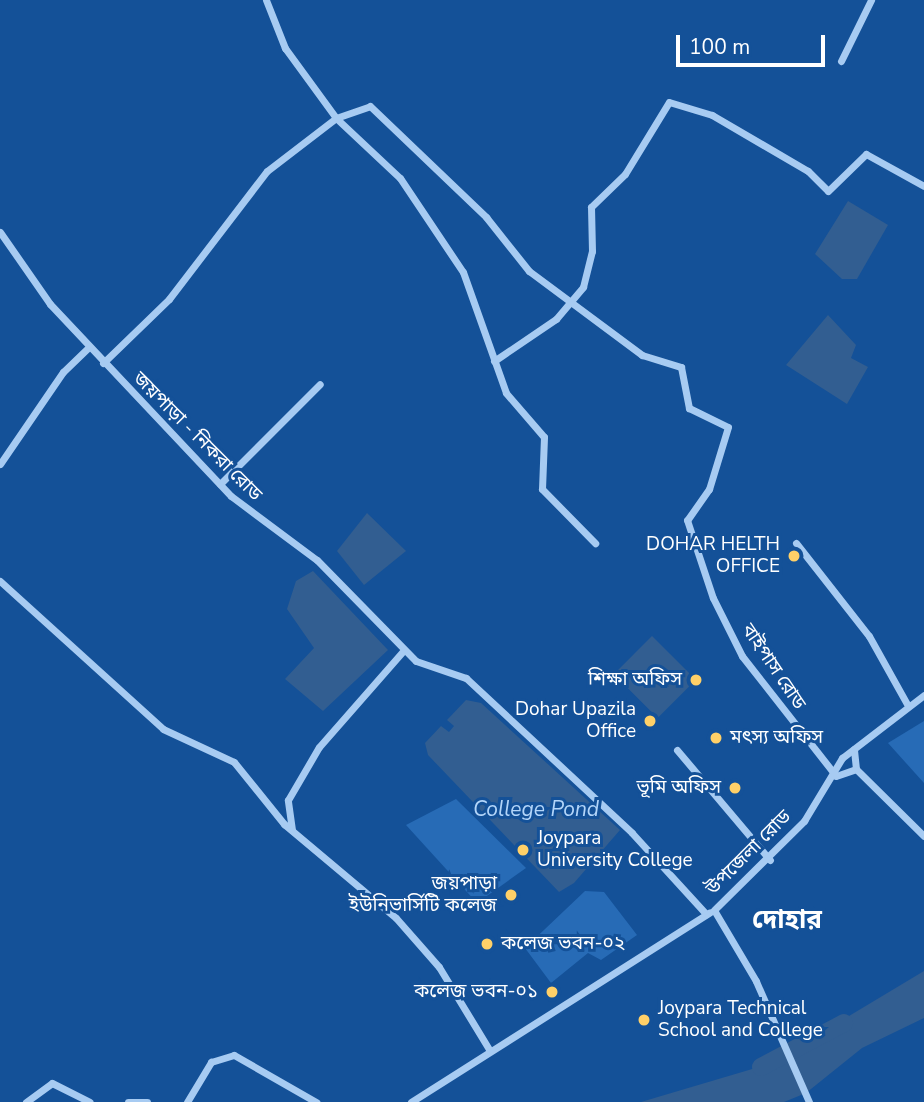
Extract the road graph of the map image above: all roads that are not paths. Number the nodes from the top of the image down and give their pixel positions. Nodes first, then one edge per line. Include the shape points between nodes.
1 (266, 0) edge
2 (871, 0) edge
3 (841, 61) dead end
4 (336, 118) junction
5 (924, 186) edge
6 (0, 232) edge
7 (571, 303) junction
8 (89, 346) junction
9 (494, 361) junction
10 (103, 363) junction
11 (320, 384) dead end
12 (0, 464) edge
13 (220, 484) junction
14 (595, 543) dead end
15 (796, 543) dead end
16 (0, 581) edge
17 (404, 650) junction
18 (924, 695) edge
19 (907, 704) junction
20 (854, 749) junction
21 (677, 750) dead end
22 (856, 769) junction
23 (836, 776) junction
24 (292, 830) junction
25 (924, 836) edge
26 (769, 860) junction
27 (710, 912) junction
28 (490, 1051) junction
29 (26, 1102) edge
30 (90, 1102) edge
31 (128, 1102) edge
32 (147, 1102) edge
33 (187, 1102) edge
34 (316, 1102) edge
35 (411, 1102) edge
36 (809, 1102) edge

1 - 4 street via 285,48
2 - 3 street
4 - 7 street via 358,107 380,112 416,155 486,217 529,271
4 - 9 street via 420,205 463,272
4 - 10 street via 267,171 177,290
5 - 7 street via 866,154 828,191 808,171 712,115 669,102 625,174 591,207 593,251
6 - 8 street, জয়পাড়া - নিকরা রোড via 50,304
7 - 9 street
7 - 23 street, বাইপাস রোড via 642,355 681,367 689,408 728,427 709,489 686,526 742,656
8 - 10 street, জয়পাড়া - নিকরা রোড
8 - 12 street via 63,372
9 - 14 street via 506,393 544,437 546,496
10 - 13 street, জয়পাড়া - নিকরা রোড
11 - 13 street
13 - 17 street, জয়পাড়া - নিকরা রোড via 317,559
15 - 19 street via 869,636
16 - 24 street via 163,729 234,762 257,798
17 - 24 street via 319,747 288,800
17 - 27 street, জয়পাড়া - নিকরা রোড via 424,666 466,678
18 - 19 street, উপজেলা রোড
19 - 20 street, উপজেলা রোড
20 - 22 street
20 - 23 street, উপজেলা রোড via 839,763
21 - 26 street
22 - 23 street
22 - 25 street
23 - 26 street, উপজেলা রোড
24 - 28 street via 396,918 439,967
26 - 27 street, উপজেলা রোড
27 - 28 street
27 - 36 street, উপজেলা রোড via 778,1026
28 - 35 street
29 - 30 street via 52,1083
31 - 32 street
33 - 34 street via 211,1062 234,1055

